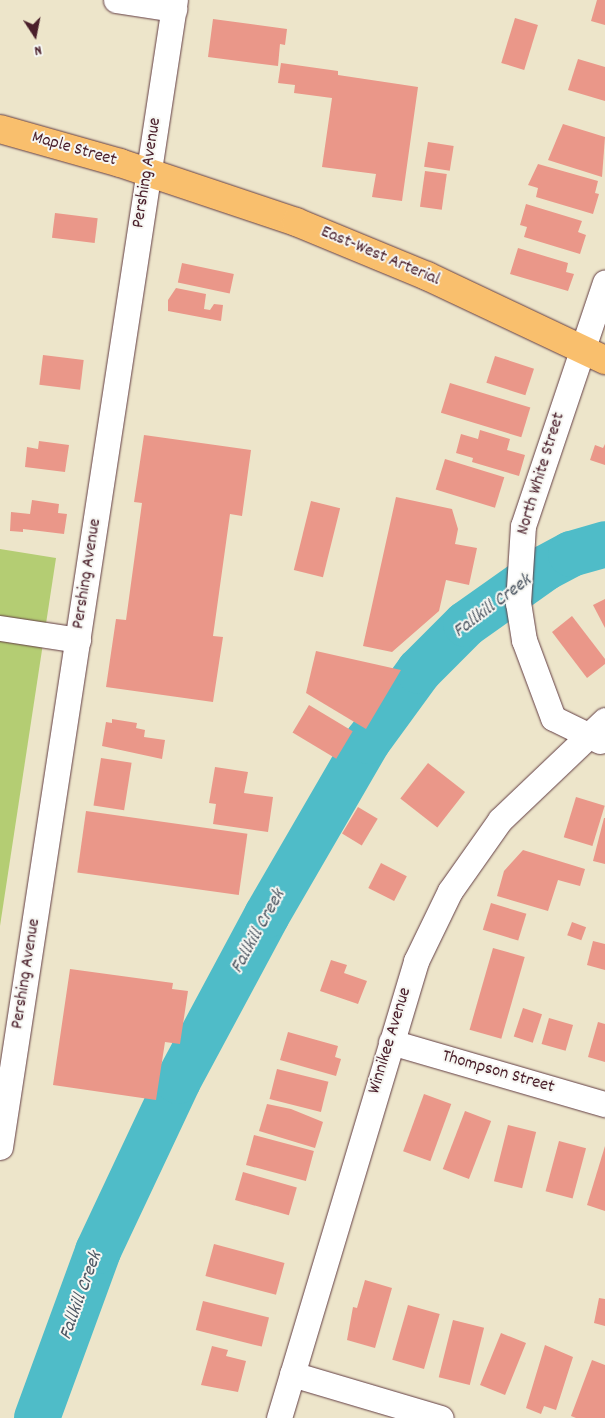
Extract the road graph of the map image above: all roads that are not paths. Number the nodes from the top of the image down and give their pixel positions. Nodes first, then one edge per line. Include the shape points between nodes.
1 (116, 0) edge
2 (175, 4) edge
3 (0, 130) edge
4 (148, 172) junction
5 (605, 282) edge
6 (594, 355) edge
7 (0, 628) edge
8 (78, 640) junction
9 (605, 720) edge
10 (595, 739) edge
11 (391, 1042) junction
12 (605, 1104) edge
13 (0, 1147) edge
14 (292, 1374) junction
15 (279, 1418) edge
16 (441, 1418) edge

1 - 2 street
2 - 4 street, Pershing Avenue
3 - 4 highway, Maple Street
4 - 6 highway, East-West Arterial via 384,257
4 - 8 street, Pershing Avenue
5 - 6 street, North White Street
6 - 10 street, North White Street via 523,526 518,615 524,640 554,718
7 - 8 street
8 - 13 street, Pershing Avenue
9 - 10 street, Winnikee Avenue
10 - 11 street, Winnikee Avenue via 500,820 450,891 416,961
11 - 12 street, Thompson Street
11 - 14 street, Winnikee Avenue
14 - 15 street, Winnikee Avenue
14 - 16 street

